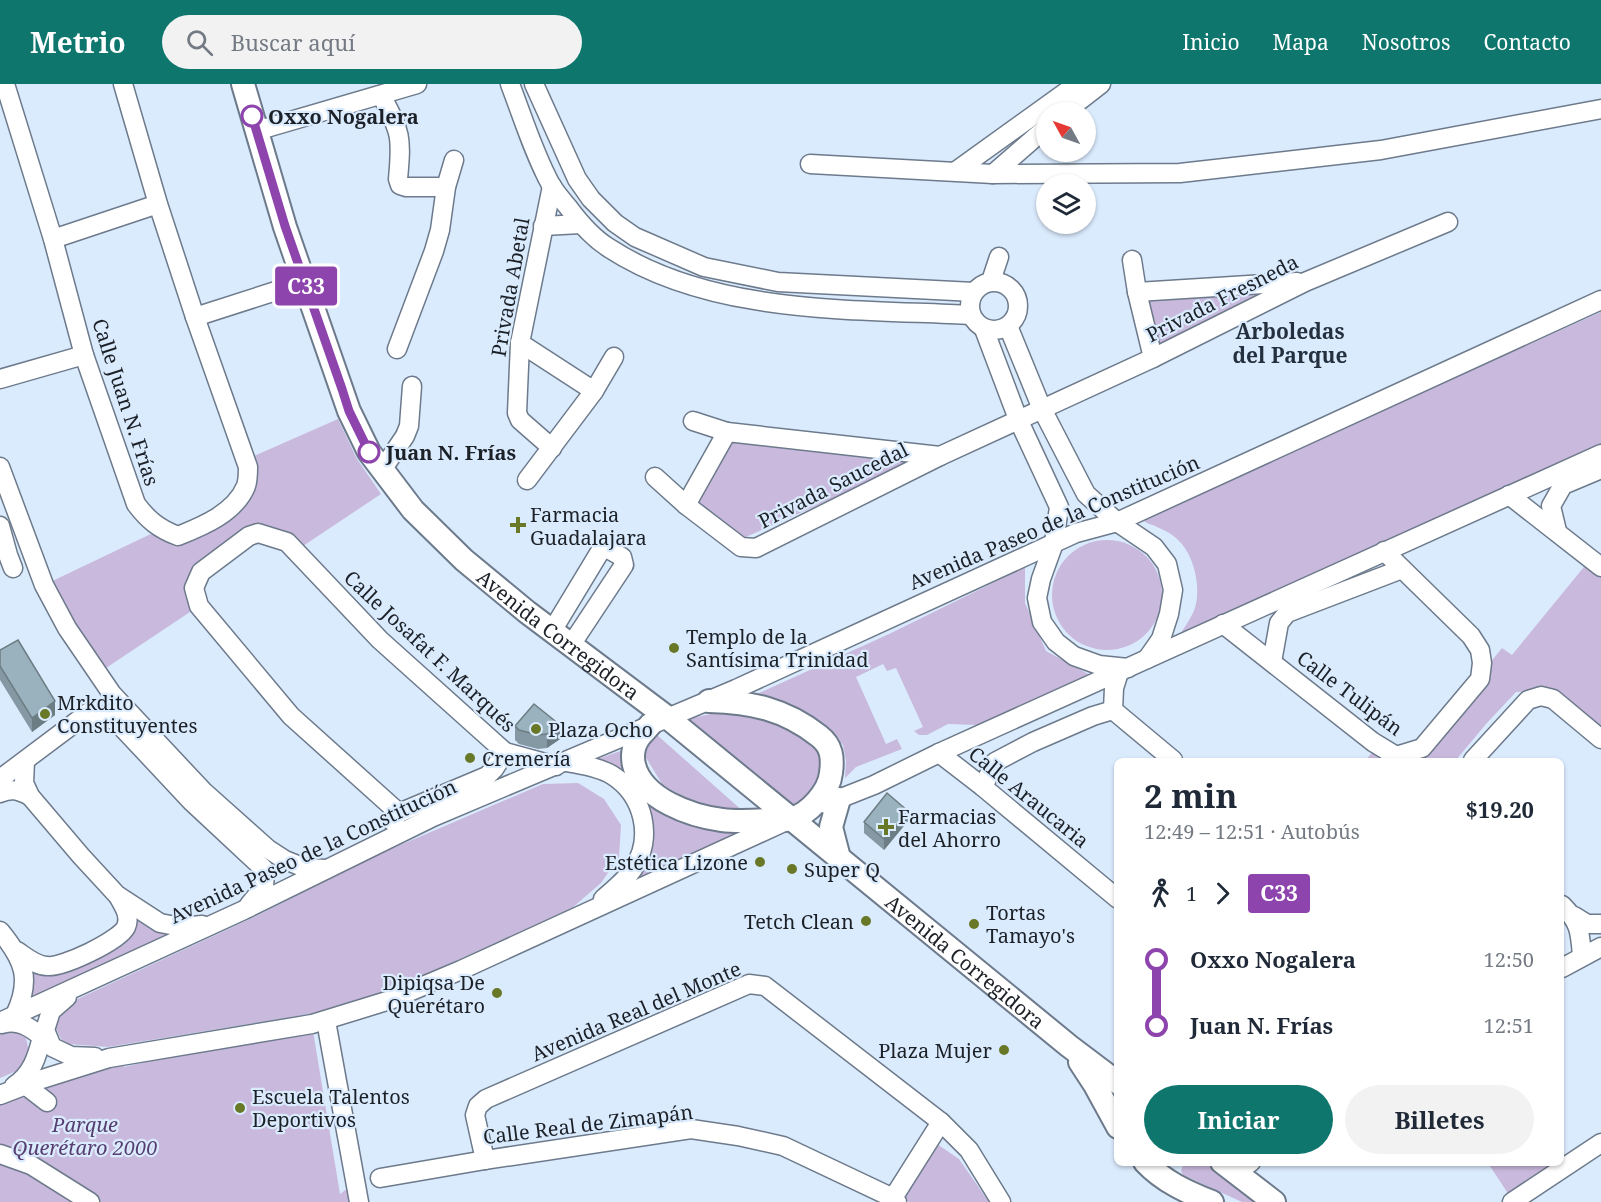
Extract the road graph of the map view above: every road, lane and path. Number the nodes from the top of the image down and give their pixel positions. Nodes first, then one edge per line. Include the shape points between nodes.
1 (5, 84) edge
2 (123, 84) edge
3 (243, 84) edge
4 (417, 84) edge
5 (510, 84) edge
6 (534, 84) edge
7 (1077, 84) edge
8 (1101, 84) edge
9 (381, 95) junction
10 (1078, 102) edge
11 (1601, 109) edge
12 (256, 131) junction
13 (1036, 137) edge
14 (454, 160) dead end
15 (810, 164) dead end
16 (956, 171) junction
17 (993, 174) junction
18 (552, 186) junction
19 (446, 187) junction
20 (158, 204) junction
21 (1448, 222) dead end
22 (581, 224) junction
23 (543, 226) junction
24 (53, 239) junction
25 (999, 257) dead end
26 (1132, 261) dead end
27 (704, 267) junction
28 (304, 282) junction
29 (991, 282) junction
30 (1305, 282) junction
31 (698, 288) junction
32 (974, 292) junction
33 (1137, 292) junction
34 (1601, 300) edge
35 (971, 315) junction
36 (195, 317) junction
37 (1008, 326) junction
38 (984, 328) junction
39 (520, 343) junction
40 (397, 349) dead end
41 (84, 355) junction
42 (614, 357) dead end
43 (1153, 358) junction
44 (0, 379) edge
45 (412, 386) dead end
46 (594, 391) junction
47 (1042, 409) junction
48 (1018, 419) junction
49 (693, 421) dead end
50 (728, 432) junction
51 (552, 448) junction
52 (1601, 454) edge
53 (940, 456) junction
54 (0, 467) edge
55 (1601, 469) edge
56 (382, 470) junction
57 (655, 477) dead end
58 (527, 480) dead end
59 (1509, 495) junction
60 (686, 505) junction
61 (1117, 522) junction
62 (0, 526) edge
63 (1557, 531) junction
64 (1054, 543) junction
65 (1384, 551) junction
66 (1601, 567) edge
67 (1402, 569) junction
68 (7, 570) edge
69 (40, 577) junction
70 (1223, 624) junction
71 (552, 631) junction
72 (571, 645) junction
73 (1146, 660) junction
74 (1272, 662) junction
75 (1124, 670) junction
76 (112, 694) junction
77 (709, 701) junction
78 (1113, 710) junction
79 (83, 717) junction
80 (659, 721) junction
81 (1601, 739) edge
82 (505, 752) junction
83 (939, 753) junction
84 (1171, 758) edge
85 (1475, 758) edge
86 (25, 761) junction
87 (562, 764) junction
88 (0, 779) edge
89 (983, 787) junction
90 (0, 793) edge
91 (30, 796) junction
92 (839, 799) junction
93 (399, 813) junction
94 (792, 819) junction
95 (373, 847) junction
96 (839, 858) junction
97 (328, 869) junction
98 (117, 895) junction
99 (1114, 896) edge
100 (244, 910) junction
101 (1568, 910) edge
102 (589, 912) junction
103 (213, 924) junction
104 (1601, 924) edge
105 (0, 931) edge
106 (1601, 947) edge
107 (17, 951) junction
108 (1582, 956) junction
109 (1564, 967) edge
110 (80, 986) junction
111 (5, 1021) edge
112 (326, 1021) junction
113 (1069, 1046) junction
114 (109, 1058) junction
115 (1114, 1080) edge
116 (26, 1085) junction
117 (0, 1095) edge
118 (47, 1102) dead end
119 (1114, 1119) edge
120 (941, 1122) junction
121 (1601, 1143) edge
122 (0, 1154) edge
123 (485, 1160) junction
124 (1149, 1166) edge
125 (1176, 1166) edge
126 (1236, 1166) edge
127 (380, 1178) dead end
128 (1182, 1189) junction
129 (895, 1200) edge
130 (90, 1202) edge
131 (359, 1202) edge
132 (1001, 1202) edge
133 (1212, 1202) edge
134 (1274, 1202) edge
135 (1512, 1202) edge

1 - 24 street, Calle Juan N. Frías
2 - 20 street, Calle Juan N. Frías
3 - 12 main road, Avenida Corregidora
4 - 9 street
5 - 18 street
6 - 27 street via 567,160 591,200 635,237
7 - 16 street
8 - 10 street
9 - 12 street
9 - 19 street via 400,137 400,184
11 - 17 street via 1381,150 1191,171
12 - 28 main road, Avenida Corregidora
13 - 17 street
14 - 19 street
15 - 16 street
16 - 17 street
18 - 22 street
18 - 23 street, Privada Abetal
19 - 40 street via 434,251
20 - 24 street
20 - 36 street, Calle Juan N. Frías
21 - 30 street, Privada Fresneda
22 - 23 street
22 - 31 street via 608,248 651,272
23 - 39 street, Privada Abetal
24 - 41 street, Calle Juan N. Frías
25 - 29 street
26 - 33 street
27 - 31 street
27 - 32 street via 778,282
28 - 36 street
28 - 56 main road, Avenida Corregidora via 349,411
29 - 32 street
29 - 37 street via 1004,283 1014,291 1016,316
30 - 33 street
30 - 43 street, Privada Fresneda
31 - 35 street via 777,304
32 - 35 street via 969,303
33 - 43 street
34 - 61 street, Avenida Paseo de la Constitución
35 - 38 street
36 - 41 street, Calle Juan N. Frías via 248,467 247,485 237,502 207,524 178,536 149,521 136,504
37 - 38 street
37 - 47 street
38 - 48 street
39 - 46 street
39 - 51 street, Privada Abetal via 517,413
41 - 44 street
42 - 46 street
43 - 47 street, Privada Fresneda
45 - 56 street via 409,426
46 - 51 street
47 - 48 street, Privada Fresneda
47 - 61 street via 1086,494
48 - 53 street, Privada Saucedal
48 - 64 street via 1059,507
49 - 50 street, Privada Saucedal
50 - 53 street, Privada Saucedal
50 - 60 street
51 - 58 street
52 - 59 street
53 - 60 street, Privada Saucedal via 756,549 741,547
54 - 69 street
55 - 63 street via 1563,485 1551,506
56 - 71 main road, Avenida Corregidora via 413,510 464,560
57 - 60 street, Privada Saucedal
59 - 63 street
59 - 65 street
61 - 64 street, Avenida Paseo de la Constitución
61 - 73 street via 1154,547 1167,564 1173,590 1161,639
62 - 68 street
63 - 66 street
64 - 75 street via 1037,598 1042,622 1056,642 1074,656
64 - 77 street, Avenida Paseo de la Constitución
65 - 67 street, Calle Tulipán
65 - 70 street
67 - 74 street via 1287,613 1280,624
67 - 74 street, Calle Tulipán via 1471,636 1480,650 1482,663 1480,679 1422,748 1396,756
68 - 69 street via 30,571
69 - 76 street via 67,628
70 - 73 street
70 - 74 street, Calle Tulipán
71 - 72 main road, Avenida Corregidora
71 - 72 street via 601,550 608,549 622,558 624,565
72 - 80 main road, Avenida Corregidora
73 - 75 street
75 - 78 street via 1114,688
75 - 83 street
76 - 79 street
76 - 97 street via 203,791 268,849 306,868
77 - 80 street, Avenida Paseo de la Constitución
77 - 94 main road via 774,710 809,728 827,744 832,760 828,784 821,796
78 - 84 street
78 - 89 street via 1033,741 995,762
79 - 86 street
79 - 100 street via 99,714 117,722 192,802 265,870 264,887
80 - 87 street, Avenida Paseo de la Constitución
80 - 94 main road, Avenida Corregidora
80 - 94 main road via 637,740 633,757 637,777 653,793 686,810 723,820
81 - 85 street via 1553,699 1541,696 1528,700
82 - 87 street, Calle Josafat F. Marqués
82 - 93 street via 486,776
82 - 93 street, Calle Josafat F. Marqués via 380,640 287,542 258,533 249,536 201,572 194,588 199,606 291,716
83 - 89 street, Calle Araucaria
83 - 92 street
86 - 88 street
86 - 91 street via 24,783
87 - 95 street, Avenida Paseo de la Constitución via 458,806
87 - 102 street, Calle Josafat F. Marqués via 601,770 620,781 639,806 644,827 642,849 633,868
89 - 99 street, Calle Araucaria
90 - 91 street via 10,789
91 - 98 street
92 - 94 street
92 - 96 main road via 831,827
93 - 95 street
94 - 96 main road, Avenida Corregidora
94 - 102 street
95 - 97 street, Avenida Paseo de la Constitución
96 - 113 main road, Avenida Corregidora
97 - 100 street, Avenida Paseo de la Constitución
98 - 103 street via 170,926
98 - 107 street via 127,920 122,932 107,942 57,966 42,966
100 - 103 street, Avenida Paseo de la Constitución
101 - 104 street via 1587,924
101 - 108 street via 1580,930
102 - 112 street via 390,1000
103 - 110 street, Avenida Paseo de la Constitución
105 - 107 street
106 - 108 street
107 - 111 street via 24,990
108 - 109 street
110 - 111 street, Avenida Paseo de la Constitución
110 - 114 street via 51,1011 45,1030 52,1047 71,1056
111 - 117 street via 28,1025 42,1037 35,1064 23,1080
112 - 114 street
112 - 131 street
113 - 115 main road, Avenida Corregidora
113 - 119 main road, Avenida Corregidora
114 - 116 street
116 - 117 street
116 - 118 street
120 - 123 street, Avenida Real del Monte via 765,986 749,984 486,1099 475,1115
120 - 129 street
120 - 132 street, Avenida Real del Monte via 969,1150
121 - 135 street
122 - 130 street via 31,1165
123 - 127 street, Calle Real de Zimapán
123 - 129 street, Calle Real de Zimapán via 691,1129 783,1146
124 - 128 main road
125 - 128 main road via 1174,1173
126 - 134 main road
128 - 133 main road

